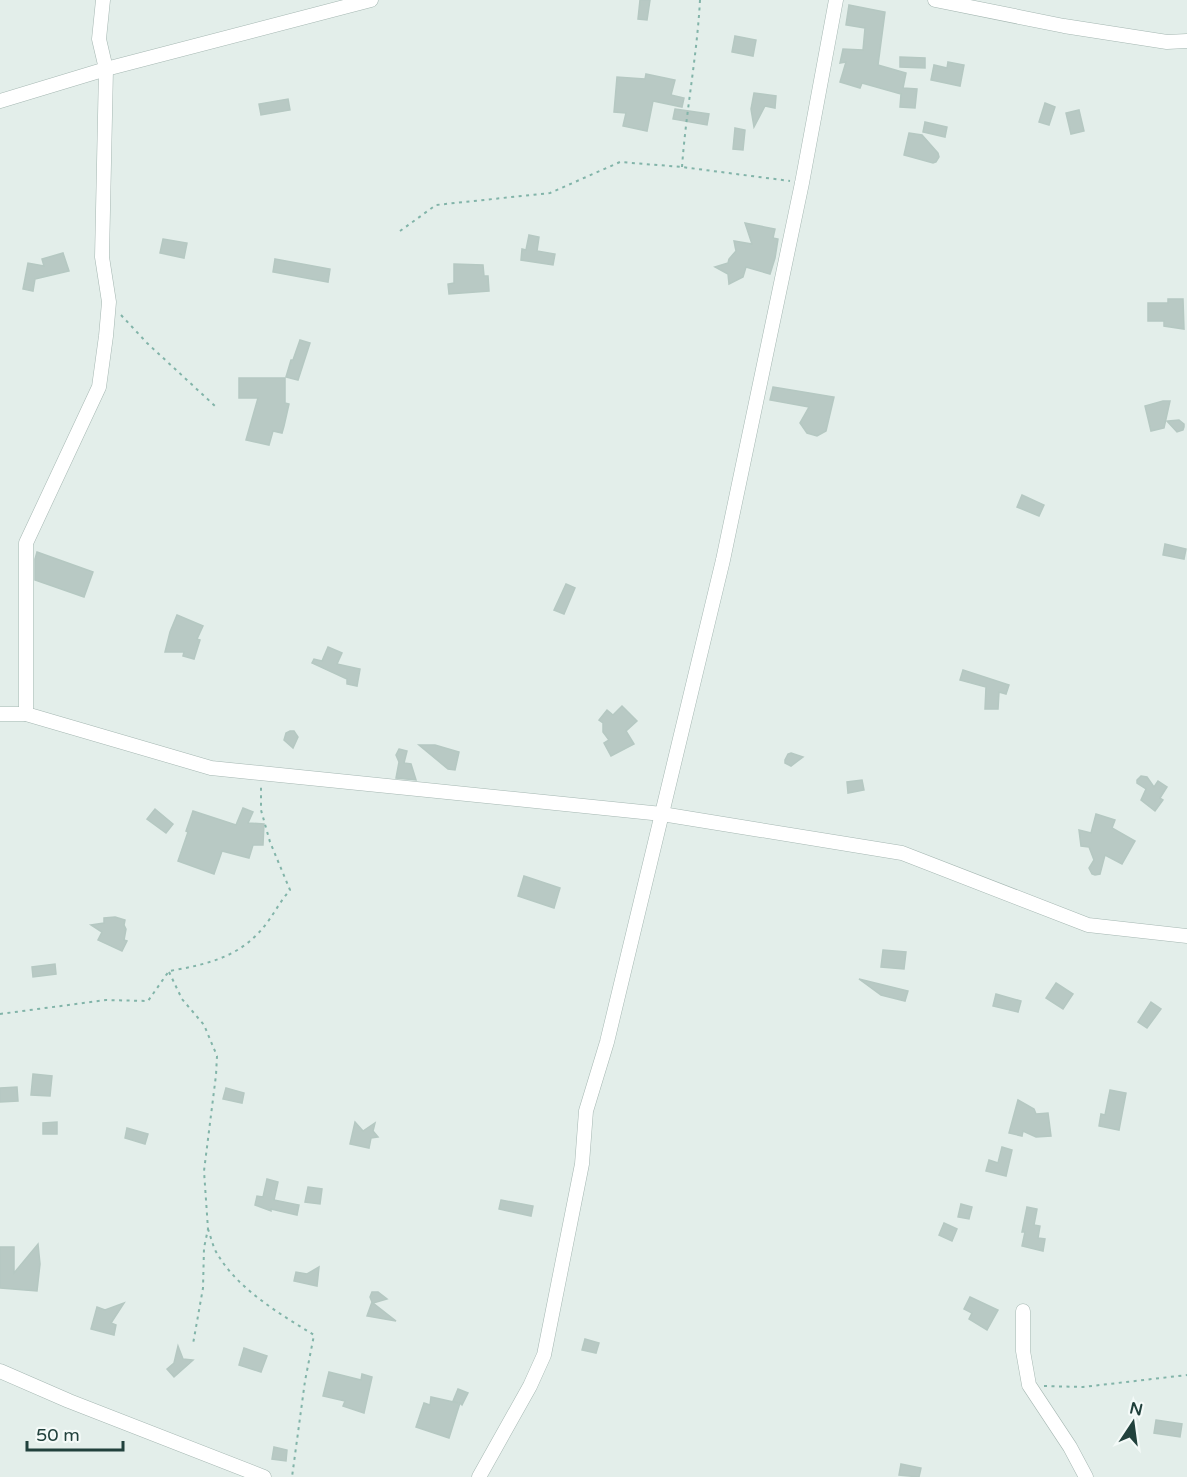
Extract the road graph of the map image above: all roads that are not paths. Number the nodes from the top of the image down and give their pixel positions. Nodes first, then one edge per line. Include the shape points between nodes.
1 (103, 0) edge
2 (371, 0) edge
3 (836, 0) edge
4 (935, 0) edge
5 (1187, 41) edge
6 (106, 69) junction
7 (0, 101) edge
8 (0, 714) edge
9 (26, 714) junction
10 (662, 814) junction
11 (1187, 936) edge
12 (1023, 1311) dead end
13 (0, 1371) edge
14 (264, 1477) edge
15 (479, 1477) edge
16 (1086, 1477) edge

1 - 6 street via 99,39
2 - 6 street
3 - 10 street via 723,560
4 - 5 street via 1064,26 1167,42
6 - 7 street
6 - 9 street via 102,257 109,302 99,387 26,543
8 - 9 street
9 - 10 street via 211,768
10 - 11 street via 902,853 1088,925
10 - 15 street via 607,1042 586,1111 580,1176 544,1355
12 - 16 street via 1023,1351 1029,1385
13 - 14 street

